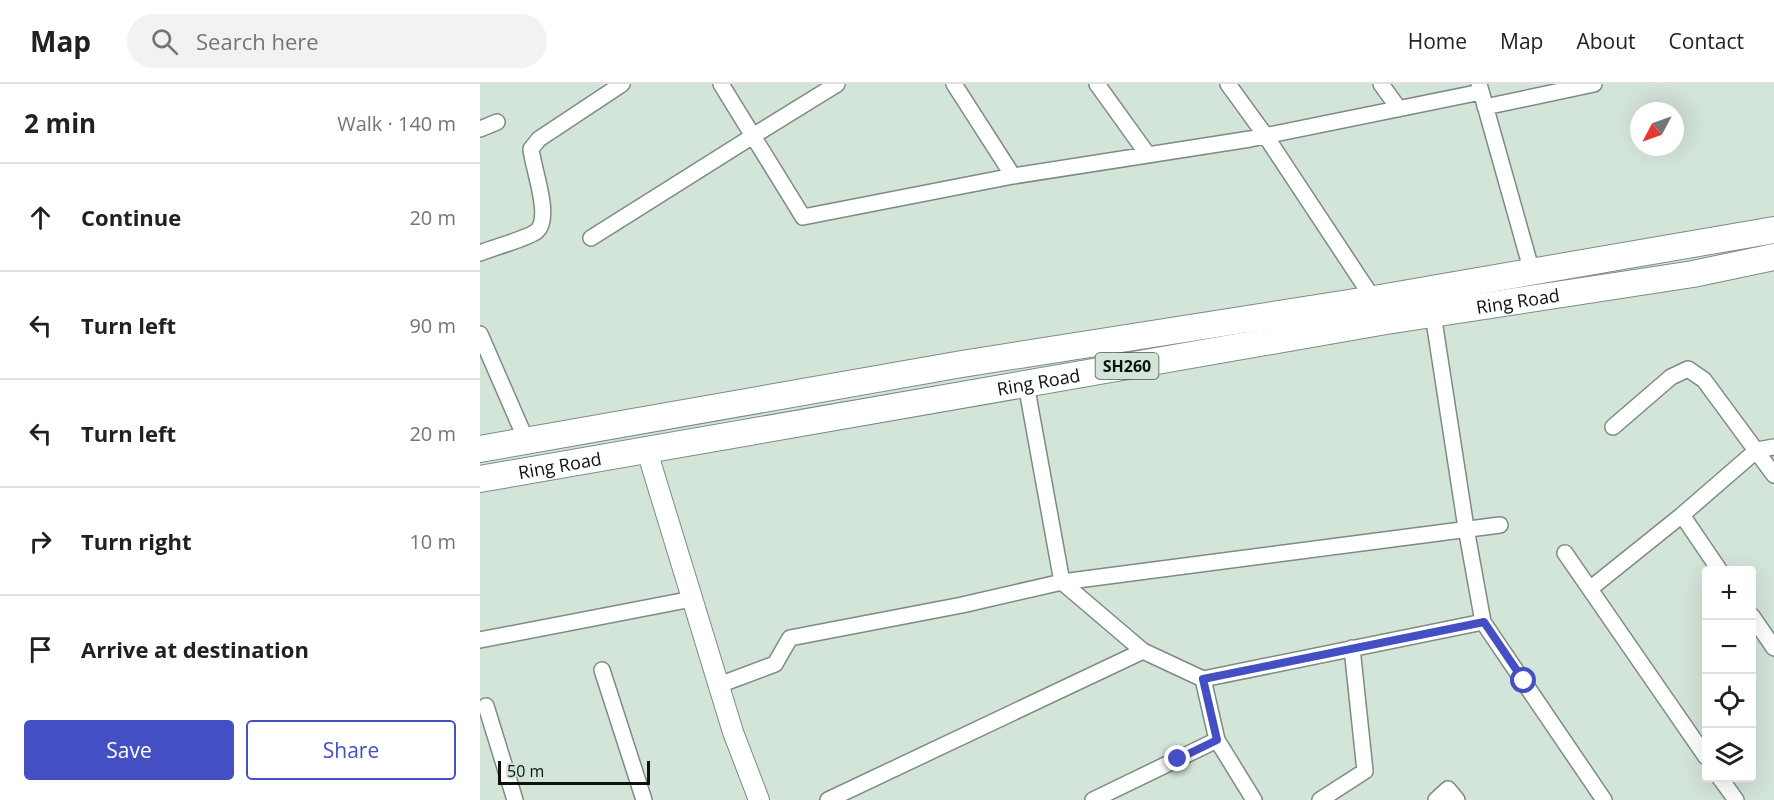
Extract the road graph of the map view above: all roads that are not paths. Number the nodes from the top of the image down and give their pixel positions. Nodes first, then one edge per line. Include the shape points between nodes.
1 (622, 84) edge
2 (721, 84) edge
3 (837, 84) edge
4 (954, 84) edge
5 (1097, 84) edge
6 (1381, 84) edge
7 (1594, 84) edge
8 (1231, 85) edge
9 (1482, 94) edge
10 (1399, 109) junction
11 (497, 122) dead end
12 (480, 129) edge
13 (1265, 135) junction
14 (753, 136) junction
15 (1148, 155) junction
16 (1013, 176) junction
17 (1774, 230) edge
18 (591, 238) dead end
19 (480, 253) edge
20 (1774, 257) edge
21 (1532, 272) junction
22 (1374, 299) junction
23 (1433, 314) junction
24 (1386, 321) junction
25 (480, 334) edge
26 (1026, 384) junction
27 (1613, 427) dead end
28 (528, 442) junction
29 (1774, 447) edge
30 (480, 449) edge
31 (1757, 450) junction
32 (647, 451) junction
33 (1774, 475) edge
34 (480, 479) edge
35 (1682, 515) junction
36 (1500, 525) dead end
37 (1466, 528) junction
38 (1565, 553) dead end
39 (1717, 566) edge
40 (1062, 582) junction
41 (1591, 588) junction
42 (692, 598) junction
43 (1755, 620) edge
44 (1484, 622) junction
45 (480, 640) edge
46 (1352, 648) junction
47 (1774, 648) edge
48 (1143, 651) junction
49 (602, 670) dead end
50 (1203, 679) junction
51 (718, 685) junction
52 (486, 706) dead end
53 (1217, 740) junction
54 (1702, 750) edge
55 (1723, 782) edge
56 (1121, 794) edge
57 (515, 800) edge
58 (644, 800) edge
59 (759, 800) edge
60 (828, 800) edge
61 (1093, 800) edge
62 (1254, 800) edge
63 (1320, 800) edge
64 (1436, 800) edge
65 (1457, 800) edge
66 (1604, 800) edge
67 (1736, 800) edge

1 - 19 street via 531,149 544,212 536,232
2 - 14 street
3 - 14 street
4 - 16 street
5 - 15 street
6 - 10 street
7 - 9 street
8 - 13 street
9 - 10 street
9 - 21 street
10 - 13 street
11 - 12 street
13 - 15 street
13 - 22 street
14 - 16 street via 803,217
14 - 18 street
15 - 16 street
17 - 21 highway, Ring Road / SH260
20 - 23 highway, Ring Road / SH260 via 1693,274
21 - 22 highway, Ring Road / SH260
22 - 24 street
22 - 28 highway, Ring Road / SH260 via 962,364
23 - 24 highway, Ring Road / SH260
23 - 37 street
24 - 26 highway, Ring Road / SH260
25 - 28 street
26 - 32 highway, Ring Road / SH260
26 - 40 street
27 - 31 street via 1671,377 1688,369 1704,380
28 - 30 highway, Ring Road / SH260
29 - 31 street
31 - 33 street
31 - 35 street
32 - 34 highway, Ring Road / SH260
32 - 42 street
35 - 39 street
35 - 41 street
36 - 37 street
37 - 40 street
37 - 44 street
38 - 41 street
40 - 48 street
40 - 51 street via 790,638 775,664
41 - 54 street
42 - 45 street
42 - 51 street
43 - 47 street
44 - 46 street
44 - 66 street
46 - 50 street
46 - 63 street via 1365,771
48 - 50 street
48 - 60 street
49 - 58 street
50 - 53 street
51 - 59 street
52 - 57 street
53 - 56 street
53 - 62 street
55 - 67 street
56 - 61 street
64 - 65 street via 1448,789

